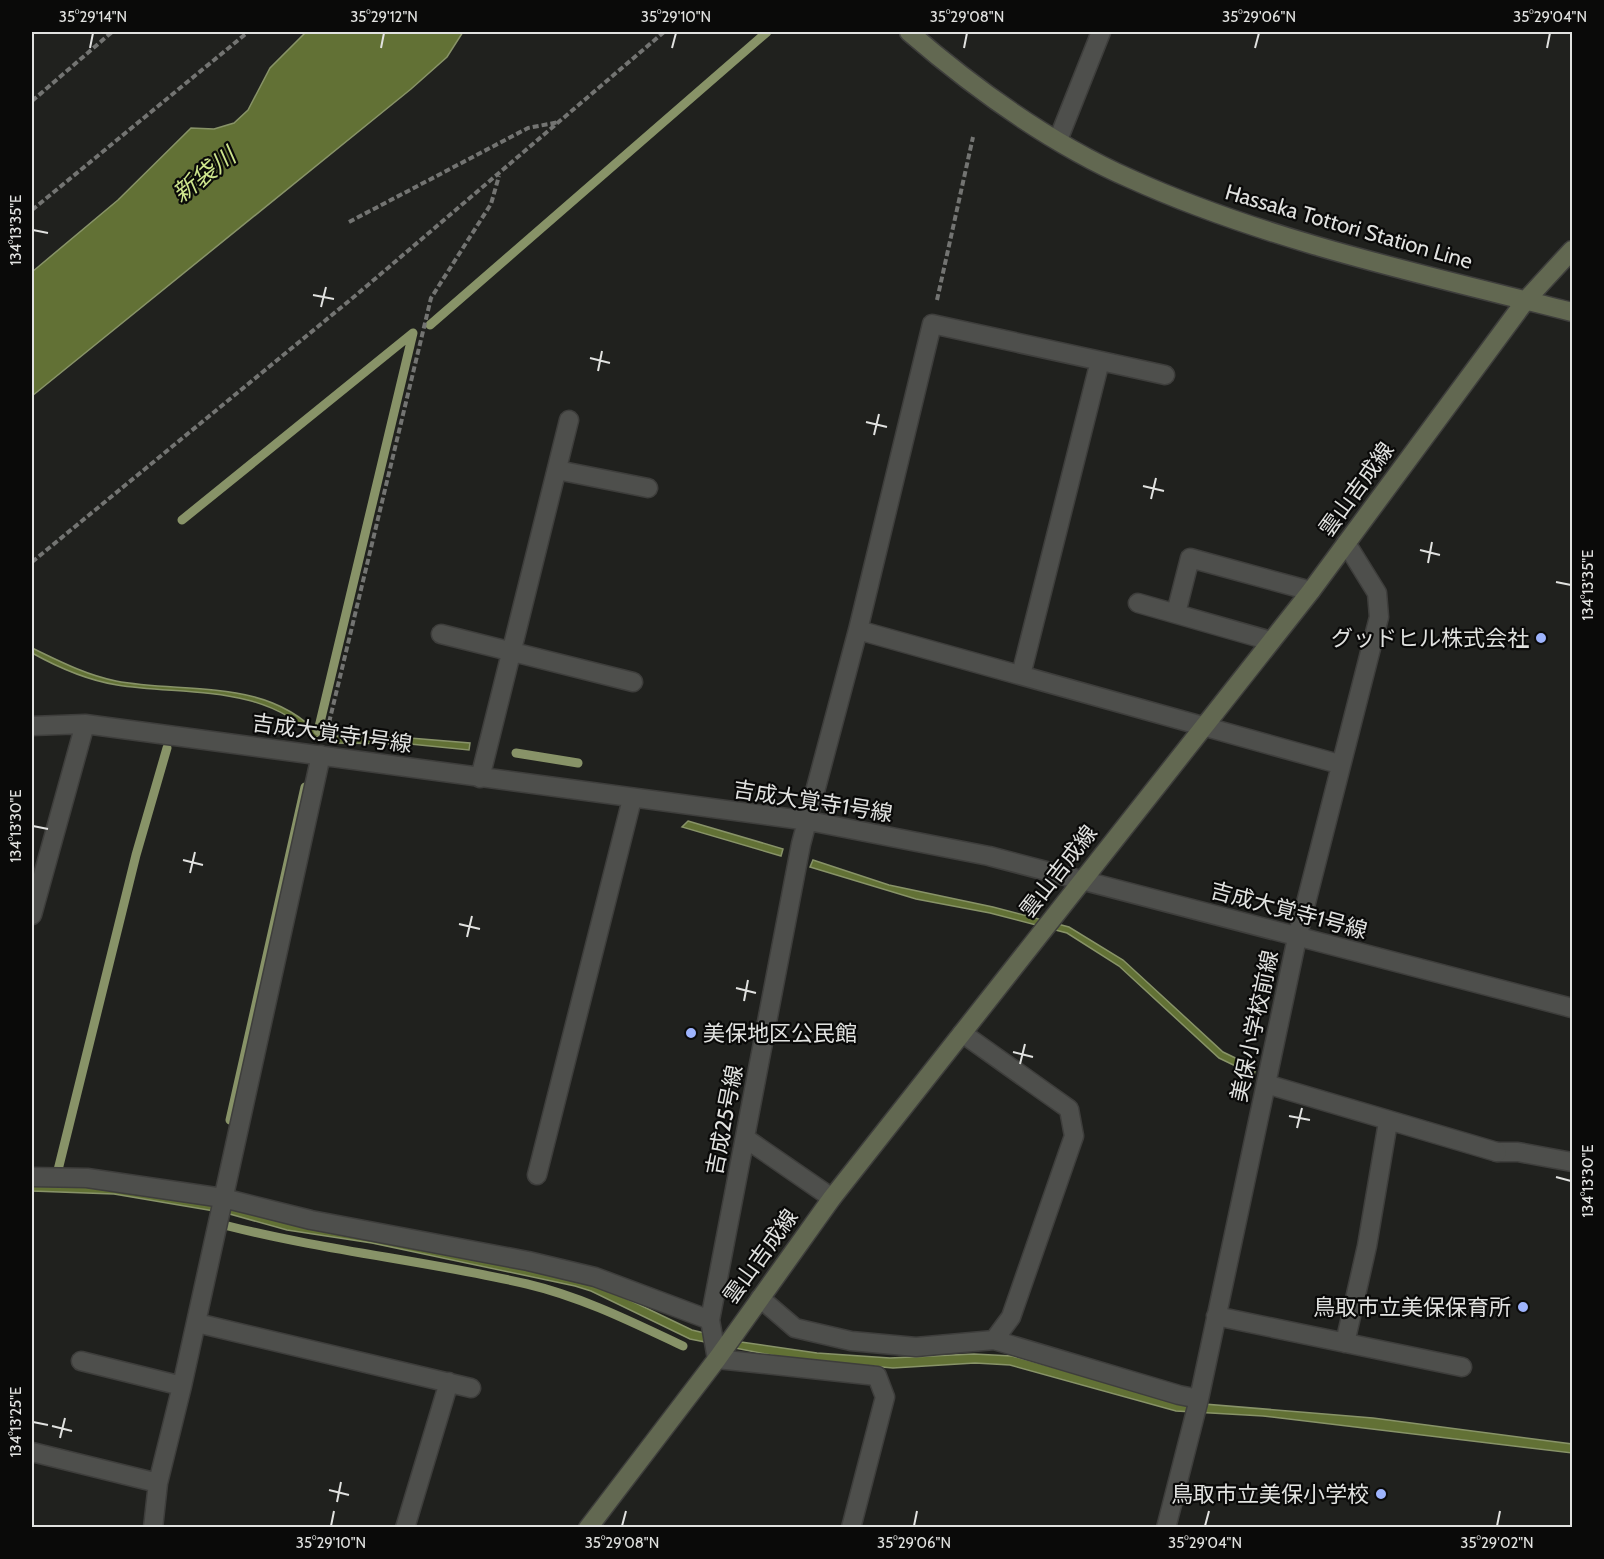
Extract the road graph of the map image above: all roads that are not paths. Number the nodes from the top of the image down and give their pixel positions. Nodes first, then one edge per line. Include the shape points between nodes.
1 (909, 32) edge
2 (1101, 32) edge
3 (1058, 140) junction
4 (1572, 250) edge
5 (1526, 300) junction
6 (1572, 312) edge
7 (1100, 361) junction
8 (1165, 375) dead end
9 (569, 420) dead end
10 (557, 470) junction
11 (648, 488) dead end
12 (1346, 543) junction
13 (1311, 591) junction
14 (1138, 603) dead end
15 (1176, 613) junction
16 (858, 630) junction
17 (441, 634) dead end
18 (1271, 641) junction
19 (512, 651) junction
20 (1021, 675) junction
21 (633, 682) dead end
22 (85, 724) junction
23 (1205, 725) junction
24 (32, 726) edge
25 (321, 755) junction
26 (1339, 764) junction
27 (480, 778) junction
28 (632, 799) junction
29 (809, 821) junction
30 (1082, 879) junction
31 (32, 915) edge
32 (1297, 938) junction
33 (1572, 1008) edge
34 (962, 1032) junction
35 (1266, 1084) junction
36 (1388, 1122) junction
37 (745, 1138) junction
38 (1572, 1162) edge
39 (537, 1175) dead end
40 (32, 1177) edge
41 (223, 1198) junction
42 (832, 1198) junction
43 (760, 1298) junction
44 (1216, 1316) junction
45 (710, 1320) junction
46 (197, 1323) junction
47 (994, 1340) junction
48 (1345, 1343) junction
49 (717, 1359) junction
50 (81, 1361) dead end
51 (1462, 1368) dead end
52 (449, 1382) junction
53 (182, 1386) junction
54 (471, 1388) dead end
55 (1199, 1399) junction
56 (32, 1452) edge
57 (158, 1482) junction
58 (594, 1525) edge
59 (153, 1527) edge
60 (405, 1527) edge
61 (851, 1527) edge
62 (1166, 1527) edge

1 - 3 street, Hassaka Tottori Station Line via 1005,106
2 - 3 street
3 - 5 street, Hassaka Tottori Station Line via 1130,179 1247,226
4 - 5 street, 雲山吉成線
5 - 6 street, Hassaka Tottori Station Line
5 - 12 street, 雲山吉成線
7 - 8 street
7 - 16 street, 吉成25号線 via 932,324
7 - 20 street
9 - 10 street
10 - 11 street
10 - 19 street
12 - 13 street, 雲山吉成線
12 - 26 street, 美保小学校前線 via 1377,593 1379,617
13 - 15 street via 1190,558
13 - 18 street, 雲山吉成線
14 - 15 street
15 - 18 street
16 - 20 street
16 - 29 street, 吉成25号線
17 - 19 street
18 - 23 street, 雲山吉成線
19 - 21 street
19 - 27 street
20 - 23 street
22 - 24 street, 吉成大覚寺1号線
22 - 25 street, 吉成大覚寺1号線
22 - 31 street
23 - 26 street
23 - 30 street, 雲山吉成線
25 - 27 street, 吉成大覚寺1号線
25 - 41 street
26 - 32 street, 美保小学校前線
27 - 28 street, 吉成大覚寺1号線
28 - 29 street, 吉成大覚寺1号線
28 - 39 street
29 - 30 street, 吉成大覚寺1号線 via 989,856
29 - 37 street, 吉成25号線 via 801,844
30 - 32 street, 吉成大覚寺1号線
30 - 34 street, 雲山吉成線
32 - 33 street, 吉成大覚寺1号線
32 - 35 street, 美保小学校前線
34 - 42 street, 雲山吉成線
34 - 47 street via 1069,1109 1074,1136 1011,1317
35 - 36 street
35 - 44 street, 美保小学校前線
36 - 38 street via 1497,1152
36 - 48 street via 1367,1246
37 - 42 street
37 - 45 street, 吉成25号線
40 - 41 street via 87,1178
41 - 45 street via 311,1220 572,1270
41 - 46 street
42 - 43 street, 雲山吉成線
43 - 47 street via 795,1328 851,1341 916,1347
43 - 49 street, 雲山吉成線
44 - 48 street
44 - 55 street, 美保小学校前線
45 - 49 street, 吉成25号線
46 - 52 street
46 - 53 street
47 - 55 street
48 - 51 street
49 - 58 street, 雲山吉成線
49 - 61 street via 877,1376 885,1397
50 - 53 street
52 - 54 street
52 - 60 street
53 - 57 street
55 - 62 street, 美保小学校前線
56 - 57 street
57 - 59 street

